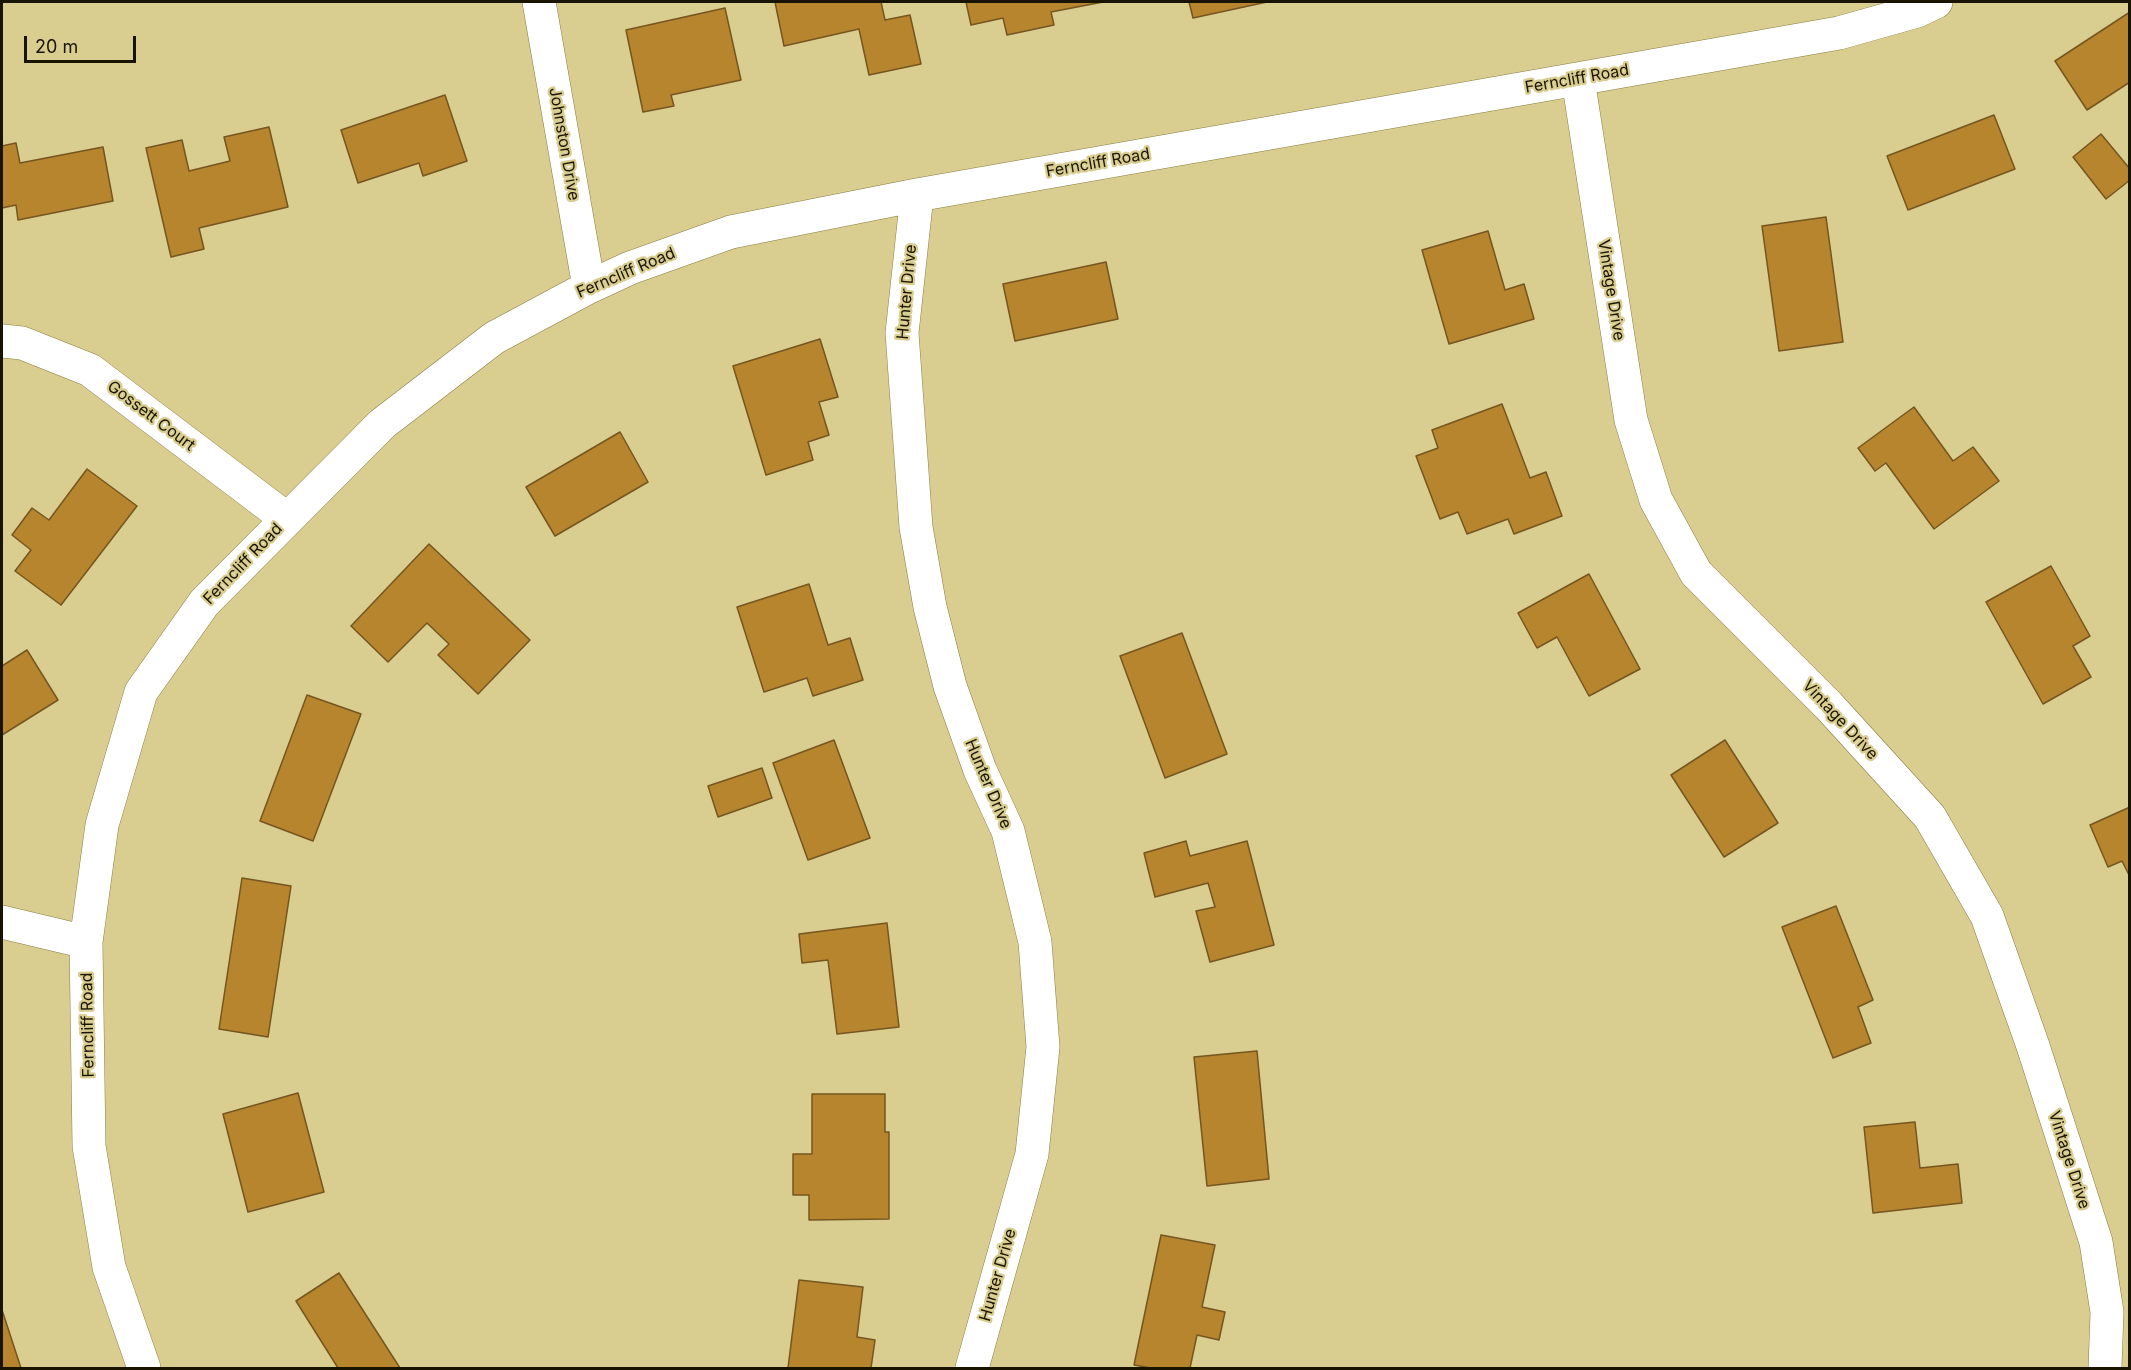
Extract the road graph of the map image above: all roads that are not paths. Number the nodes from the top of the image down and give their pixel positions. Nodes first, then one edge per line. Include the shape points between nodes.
1 (539, 2) edge
2 (1936, 2) edge
3 (1578, 79) junction
4 (917, 195) junction
5 (589, 286) junction
6 (2, 341) edge
7 (287, 519) junction
8 (2, 922) edge
9 (86, 942) junction
10 (144, 1368) edge
11 (972, 1368) edge
12 (2105, 1368) edge

1 - 5 street, Johnston Drive
2 - 3 street, Ferncliff Road via 1839,33
3 - 4 street, Ferncliff Road
3 - 12 street, Vintage Drive via 1631,420 1656,500 1696,573 1829,706 1930,817 1986,916 2096,1242 2107,1311
4 - 5 street, Ferncliff Road via 731,232
4 - 11 street, Hunter Drive via 902,333 916,527 930,608 950,686 980,770 1008,831 1032,931 1043,1047 1032,1154
5 - 7 street, Ferncliff Road via 495,338 382,424
6 - 7 street, Gossett Court via 22,343 90,370
7 - 9 street, Ferncliff Road via 204,603 141,692 102,825
8 - 9 street
9 - 10 street, Ferncliff Road via 89,1146 109,1267

